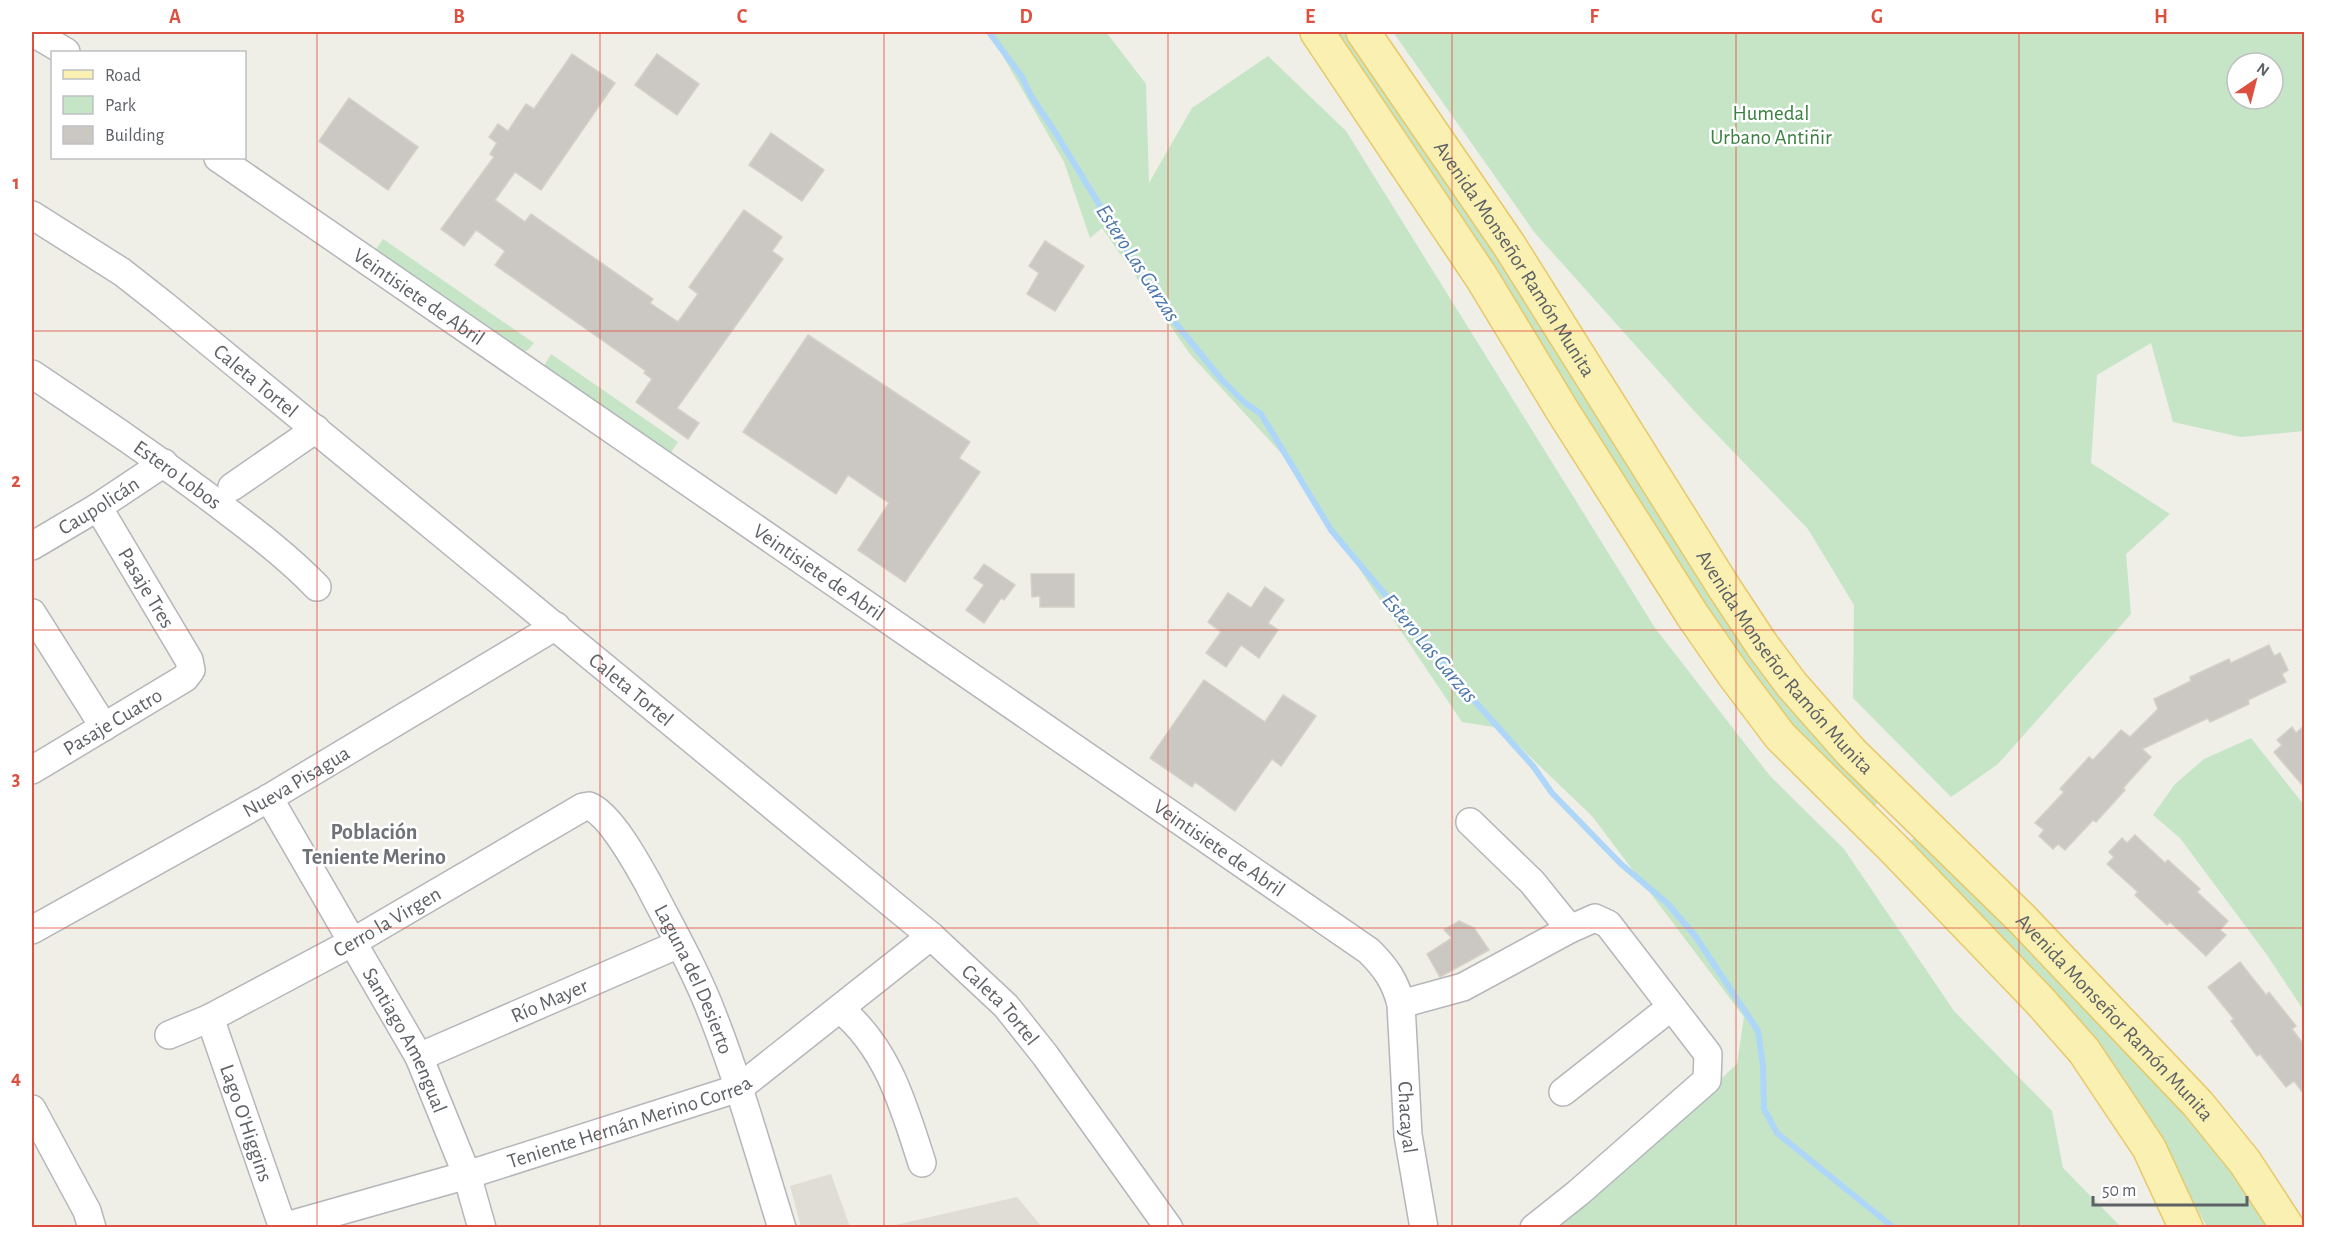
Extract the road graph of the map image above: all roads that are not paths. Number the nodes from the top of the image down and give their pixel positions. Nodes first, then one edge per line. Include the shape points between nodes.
1 (32, 32) edge
2 (1317, 32) edge
3 (1363, 32) edge
4 (64, 51) edge
5 (219, 159) edge
6 (32, 215) edge
7 (32, 374) edge
8 (316, 429) junction
9 (164, 463) junction
10 (232, 487) dead end
11 (98, 507) junction
12 (32, 546) edge
13 (316, 587) dead end
14 (32, 613) edge
15 (555, 626) junction
16 (191, 670) joint
17 (104, 727) junction
18 (32, 770) edge
19 (1895, 795) junction
20 (269, 798) junction
21 (599, 813) joint
22 (1922, 820) junction
23 (1470, 822) dead end
24 (1868, 824) junction
25 (1895, 850) junction
26 (1570, 929) junction
27 (32, 930) edge
28 (931, 936) junction
29 (351, 943) junction
30 (679, 944) junction
31 (1401, 1004) junction
32 (1671, 1007) junction
33 (840, 1009) junction
34 (210, 1018) junction
35 (169, 1035) dead end
36 (419, 1057) junction
37 (739, 1088) junction
38 (1563, 1092) dead end
39 (32, 1109) edge
40 (922, 1163) dead end
41 (467, 1175) junction
42 (92, 1227) edge
43 (283, 1227) edge
44 (483, 1227) edge
45 (782, 1227) edge
46 (1169, 1227) edge
47 (1424, 1227) edge
48 (1534, 1227) edge
49 (2187, 1227) edge
50 (2288, 1227) edge

1 - 4 street
2 - 24 main road, Avenida Monseñor Ramón Munita via 1487,285 1562,410 1728,666 1780,736
3 - 19 main road, Avenida Monseñor Ramón Munita via 1539,290 1762,645 1792,686
5 - 31 street, Veintisiete de Abril via 1369,951 1386,967
6 - 8 street, Caleta Tortel via 122,272
7 - 9 street, Estero Lobos
8 - 10 street
8 - 15 street, Caleta Tortel
9 - 11 street, Caupolicán
9 - 13 street, Estero Lobos via 270,543
11 - 12 street, Caupolicán
11 - 16 street, Pasaje Tres via 189,660
14 - 17 street
15 - 20 street, Nueva Pisagua
15 - 28 street, Caleta Tortel
16 - 17 street, Pasaje Cuatro via 185,678
17 - 18 street, Pasaje Cuatro
19 - 22 main road, Avenida Monseñor Ramón Munita
19 - 24 main road
20 - 27 street, Nueva Pisagua
20 - 29 street, Santiago Amengual
21 - 29 street, Cerro la Virgen via 589,806 583,807
21 - 30 street, Laguna del Desierto via 630,853
22 - 25 main road
22 - 50 main road, Avenida Monseñor Ramón Munita via 2198,1104 2245,1162
23 - 26 street via 1532,882
24 - 25 main road, Avenida Monseñor Ramón Munita
25 - 49 main road, Avenida Monseñor Ramón Munita via 2084,1051 2149,1148
26 - 31 street via 1463,987
26 - 32 street via 1595,918 1608,924
28 - 33 street, Teniente Hernán Merino Correa
28 - 46 street, Caleta Tortel via 1012,1014
29 - 34 street, Cerro la Virgen
29 - 36 street, Santiago Amengual
30 - 36 street, Río Mayer
30 - 37 street, Laguna del Desierto via 713,1014
31 - 47 street, Chacayal via 1408,1135
32 - 38 street
32 - 48 street via 1708,1054 1707,1080
33 - 37 street, Teniente Hernán Merino Correa
33 - 40 street via 856,1021 897,1086
34 - 35 street, Cerro la Virgen
34 - 43 street, Lago O'Higgins
36 - 41 street, Santiago Amengual
37 - 41 street, Teniente Hernán Merino Correa
37 - 45 street, Laguna del Desierto
39 - 42 street via 87,1210
41 - 43 street, Teniente Hernán Merino Correa
41 - 44 street, Santiago Amengual

